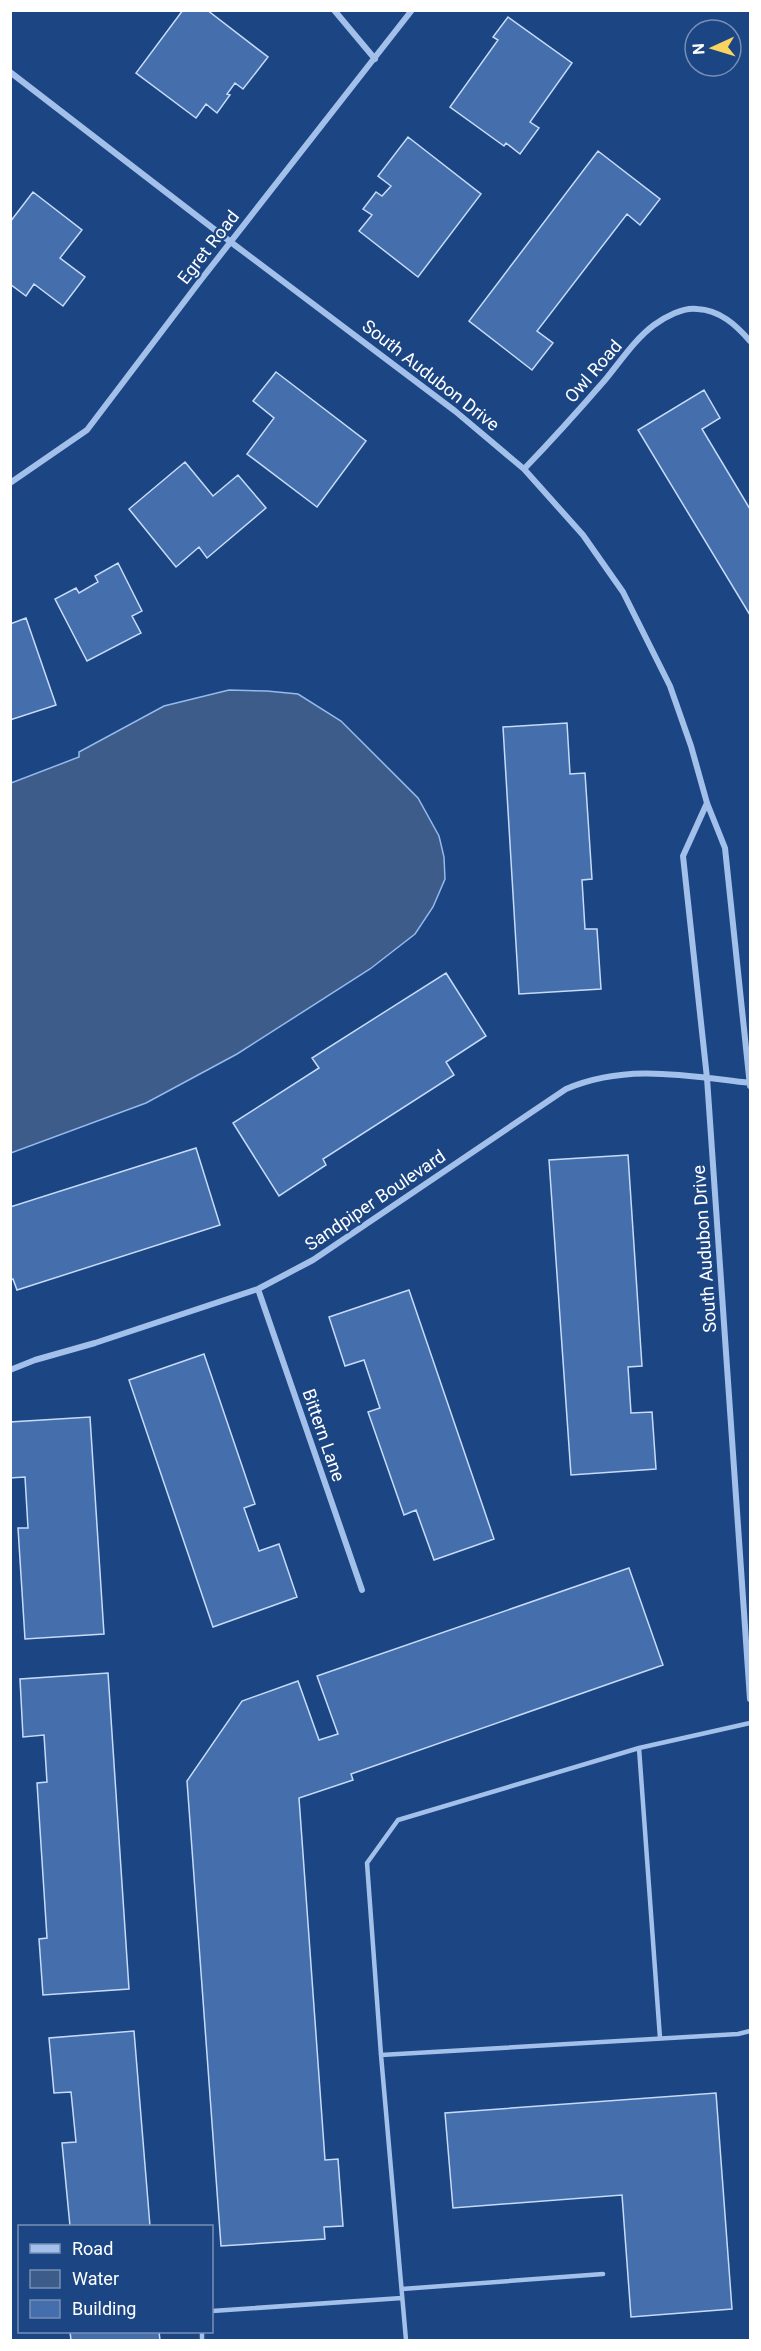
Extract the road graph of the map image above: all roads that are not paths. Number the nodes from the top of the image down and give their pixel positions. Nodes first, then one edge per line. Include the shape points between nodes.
1 (334, 10) edge
2 (412, 10) edge
3 (375, 59) junction
4 (10, 72) edge
5 (232, 243) junction
6 (750, 341) edge
7 (524, 469) junction
8 (10, 483) edge
9 (707, 803) junction
10 (707, 1078) junction
11 (750, 1084) edge
12 (258, 1289) junction
13 (10, 1370) edge
14 (362, 1590) dead end
15 (750, 1699) edge
16 (750, 1723) edge
17 (639, 1748) junction
18 (750, 2031) edge
19 (660, 2038) junction
20 (381, 2055) junction
21 (603, 2274) dead end
22 (402, 2289) junction
23 (402, 2298) junction
24 (213, 2312) edge
25 (406, 2340) edge

1 - 3 street
2 - 3 street, Egret Road
3 - 5 street, Egret Road
4 - 5 street, South Audubon Drive
5 - 7 street, South Audubon Drive via 455,411
5 - 8 street, Egret Road via 87,430
6 - 7 street, Owl Road via 736,325 718,314 695,308 654,325
7 - 9 street, South Audubon Drive via 583,535 623,592 670,686
9 - 10 street, South Audubon Drive via 683,856
9 - 11 street, South Audubon Drive via 725,848
10 - 11 street, Sandpiper Boulevard
10 - 12 street, Sandpiper Boulevard via 664,1072 624,1073 566,1089 313,1260
10 - 15 street, South Audubon Drive
12 - 13 street, Sandpiper Boulevard
12 - 14 street, Bittern Lane
16 - 17 lane
17 - 19 lane
17 - 20 lane via 399,1820 367,1863
18 - 19 lane
19 - 20 lane
20 - 22 lane
21 - 22 lane
22 - 23 lane
23 - 24 lane
23 - 25 lane

